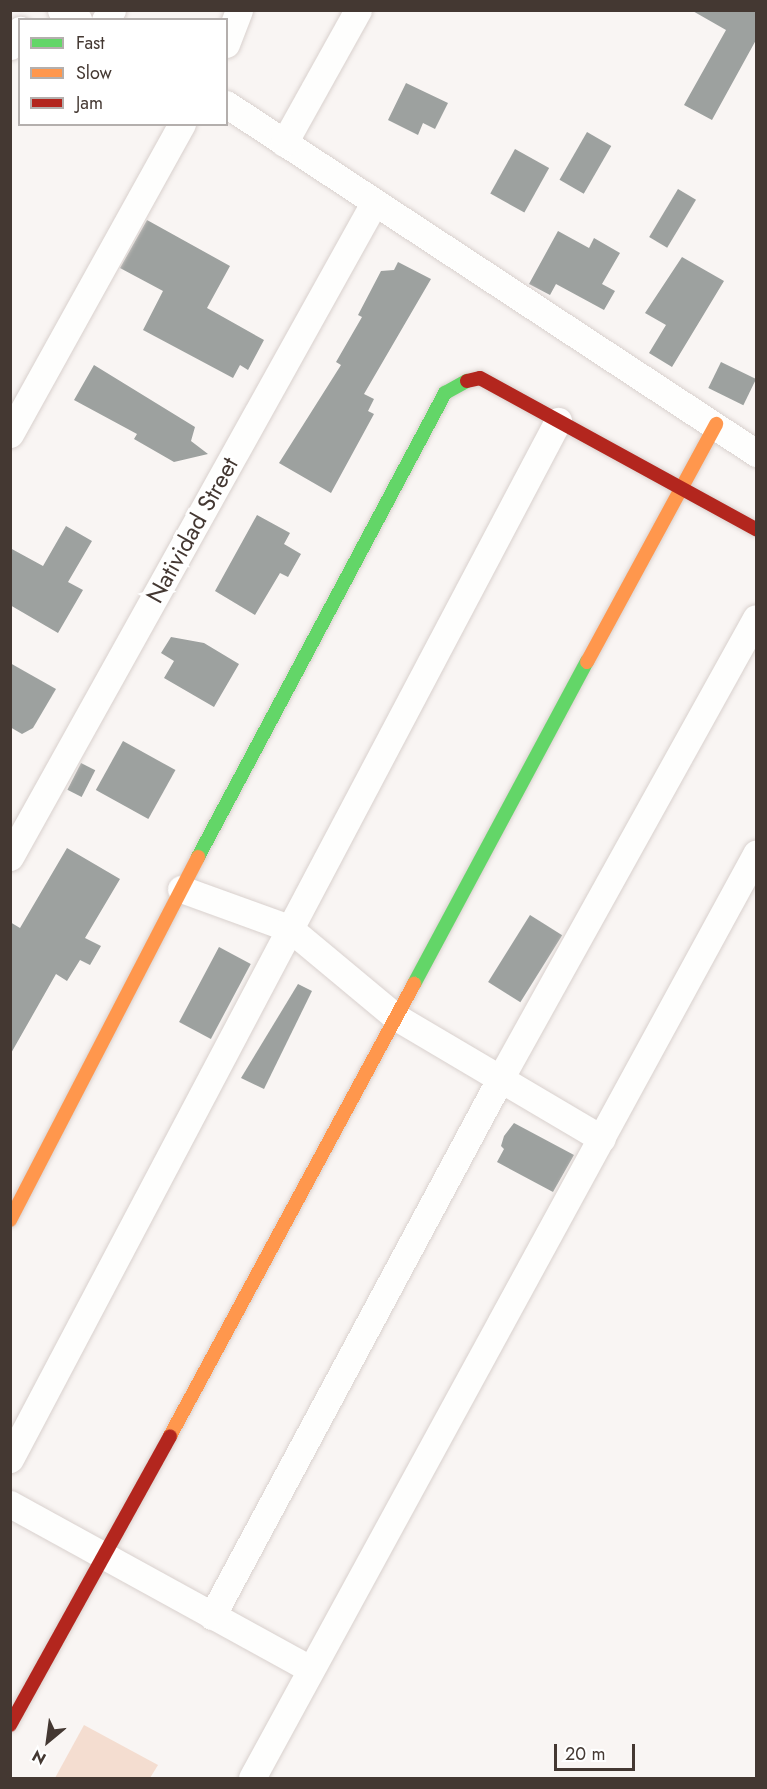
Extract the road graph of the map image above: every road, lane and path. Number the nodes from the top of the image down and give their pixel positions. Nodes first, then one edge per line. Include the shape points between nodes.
1 (61, 10) edge
2 (239, 10) edge
3 (358, 10) edge
4 (75, 18) edge
5 (18, 33) edge
6 (228, 39) edge
7 (10, 46) edge
8 (228, 105) edge
9 (181, 126) edge
10 (284, 143) junction
11 (374, 203) junction
12 (558, 421) junction
13 (716, 424) junction
14 (10, 434) edge
15 (756, 453) edge
16 (681, 489) junction
17 (756, 529) edge
18 (756, 618) edge
19 (756, 854) edge
20 (10, 857) edge
21 (181, 889) junction
22 (289, 928) junction
23 (396, 1017) junction
24 (500, 1079) junction
25 (602, 1139) junction
26 (10, 1220) edge
27 (10, 1459) edge
28 (10, 1504) edge
29 (106, 1555) junction
30 (212, 1616) junction
31 (310, 1669) junction
32 (10, 1725) edge
33 (252, 1779) edge

1 - 4 street
2 - 6 street
3 - 10 street
5 - 7 street
8 - 10 street
9 - 14 street
10 - 11 street
11 - 13 street
11 - 20 street, Natividad Street
12 - 16 street
12 - 21 street via 480,378 460,383 445,393
12 - 22 street
13 - 15 street
13 - 16 street
16 - 17 street
16 - 23 street
18 - 24 street
19 - 25 street
21 - 22 street
21 - 26 street
22 - 23 street
22 - 27 street
23 - 24 street
23 - 29 street
24 - 25 street
24 - 30 street
25 - 31 street
28 - 29 street
29 - 30 street
29 - 32 street
30 - 31 street
31 - 33 street

